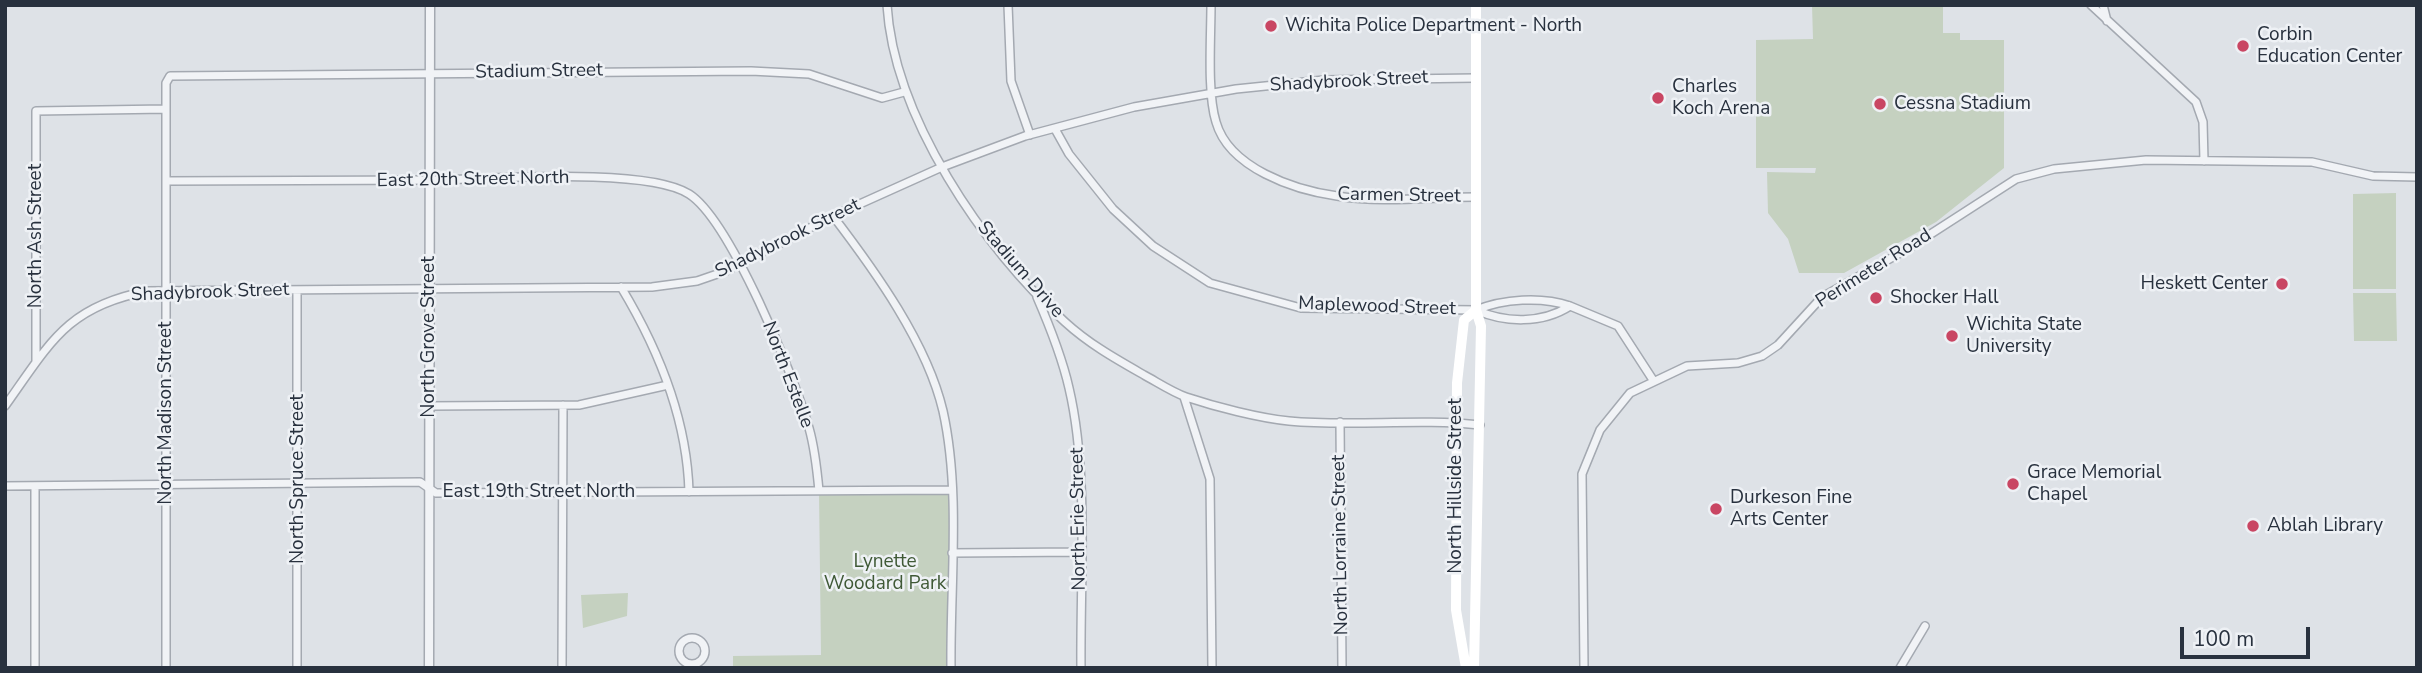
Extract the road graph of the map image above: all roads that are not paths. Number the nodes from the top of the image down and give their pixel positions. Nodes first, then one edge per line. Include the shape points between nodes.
1 (430, 5) edge
2 (887, 5) edge
3 (1008, 5) edge
4 (1211, 5) edge
5 (1476, 5) edge
6 (2091, 5) edge
7 (2103, 5) edge
8 (2108, 21) junction
9 (429, 74) junction
10 (170, 76) joint
11 (1476, 78) junction
12 (904, 92) junction
13 (1213, 93) junction
14 (166, 109) junction
15 (1055, 128) junction
16 (1030, 135) junction
17 (2204, 161) junction
18 (942, 167) junction
19 (2417, 177) edge
20 (429, 180) junction
21 (166, 181) junction
22 (1476, 197) junction
23 (833, 216) junction
24 (739, 265) junction
25 (621, 287) junction
26 (429, 289) junction
27 (166, 291) junction
28 (297, 291) junction
29 (1036, 294) junction
30 (1570, 306) junction
31 (1476, 310) junction
32 (36, 362) junction
33 (1653, 380) junction
34 (668, 385) junction
35 (1184, 397) junction
36 (5, 405) edge
37 (563, 405) junction
38 (429, 407) junction
39 (1340, 422) junction
40 (1456, 422) junction
41 (1480, 425) junction
42 (298, 484) junction
43 (165, 485) junction
44 (5, 486) edge
45 (35, 486) junction
46 (429, 489) junction
47 (950, 490) junction
48 (819, 491) junction
49 (689, 492) junction
50 (563, 494) junction
51 (1080, 552) junction
52 (952, 553) junction
53 (1925, 626) dead end
54 (35, 668) edge
55 (166, 668) edge
56 (297, 668) edge
57 (429, 668) edge
58 (562, 668) edge
59 (951, 668) edge
60 (1081, 668) edge
61 (1212, 668) edge
62 (1342, 668) edge
63 (1466, 668) edge
64 (1474, 668) edge
65 (1584, 668) edge
66 (1900, 668) edge

1 - 9 street, North Grove Street
2 - 12 street
3 - 16 street via 1011,81
4 - 13 street, Carmen Street
5 - 11 main road, North Hillside Street
6 - 8 street
7 - 8 street
8 - 17 street via 2196,102 2203,122
9 - 10 street, Stadium Street
9 - 12 street, Stadium Street via 751,71 809,74 882,99
9 - 20 street, North Grove Street
10 - 14 street, North Madison Street
11 - 13 street, Shadybrook Street via 1324,80
11 - 22 main road, North Hillside Street
12 - 18 street, Stadium Drive
13 - 15 street, Shadybrook Street
13 - 22 street, Carmen Street via 1215,121 1225,145 1251,166 1289,184 1337,197
14 - 21 street, North Madison Street
14 - 32 street, North Ash Street via 36,111
15 - 16 street, Shadybrook Street
15 - 31 street, Maplewood Street via 1069,154 1113,209 1153,246 1210,283 1301,308
16 - 18 street, Shadybrook Street
17 - 19 street, Perimeter Road via 2315,162 2373,176
17 - 33 street, Perimeter Road via 2121,161 2054,169 2016,180 1822,297 1762,356 1738,363 1687,366
18 - 23 street, Shadybrook Street
18 - 29 street, Stadium Drive via 970,212
20 - 21 street, East 20th Street North
20 - 24 street, East 20th Street North via 640,179 670,184 705,207
20 - 26 street, North Grove Street
21 - 27 street, North Madison Street
22 - 31 main road, North Hillside Street
23 - 24 street, Shadybrook Street
23 - 47 street via 885,290 923,357 942,409
24 - 25 street, Shadybrook Street via 696,281
24 - 48 street, North Estelle via 800,397
25 - 26 street, Shadybrook Street
25 - 34 street via 645,327
26 - 28 street, Shadybrook Street
26 - 38 street, North Grove Street
27 - 28 street, Shadybrook Street
27 - 32 street, Shadybrook Street via 117,296 85,311 59,333
27 - 43 street, North Madison Street
28 - 42 street, North Spruce Street
29 - 35 street, Stadium Drive via 1106,354
29 - 51 street, North Erie Street via 1055,340 1078,439
30 - 31 street via 1498,301
30 - 31 street via 1536,319 1495,318
30 - 33 street via 1618,326
31 - 40 main road, North Hillside Street via 1464,320
31 - 41 main road, North Hillside Street via 1481,326
32 - 36 street, Shadybrook Street
33 - 65 street, Perimeter Road via 1630,393 1600,430 1583,474
34 - 37 street via 625,397
34 - 49 street via 681,425
35 - 39 street, Stadium Drive via 1288,421
35 - 61 street via 1210,479
37 - 38 street
37 - 50 street
38 - 46 street, North Grove Street
39 - 40 street, Stadium Drive
39 - 62 street, North Lorraine Street
40 - 41 street, Stadium Drive
40 - 63 main road, North Hillside Street via 1456,610
41 - 64 main road, North Hillside Street
42 - 43 street, East 19th Street North
42 - 46 street, East 19th Street North via 421,482
42 - 56 street, North Spruce Street
43 - 45 street, East 19th Street North
43 - 55 street, North Madison Street
44 - 45 street, East 19th Street North
45 - 54 street
46 - 50 street, East 19th Street North via 436,493
46 - 57 street, North Grove Street
47 - 48 street, East 19th Street North
47 - 52 street
48 - 49 street, East 19th Street North
49 - 50 street, East 19th Street North
50 - 58 street
51 - 52 street
51 - 60 street, North Erie Street
52 - 59 street
53 - 66 street

